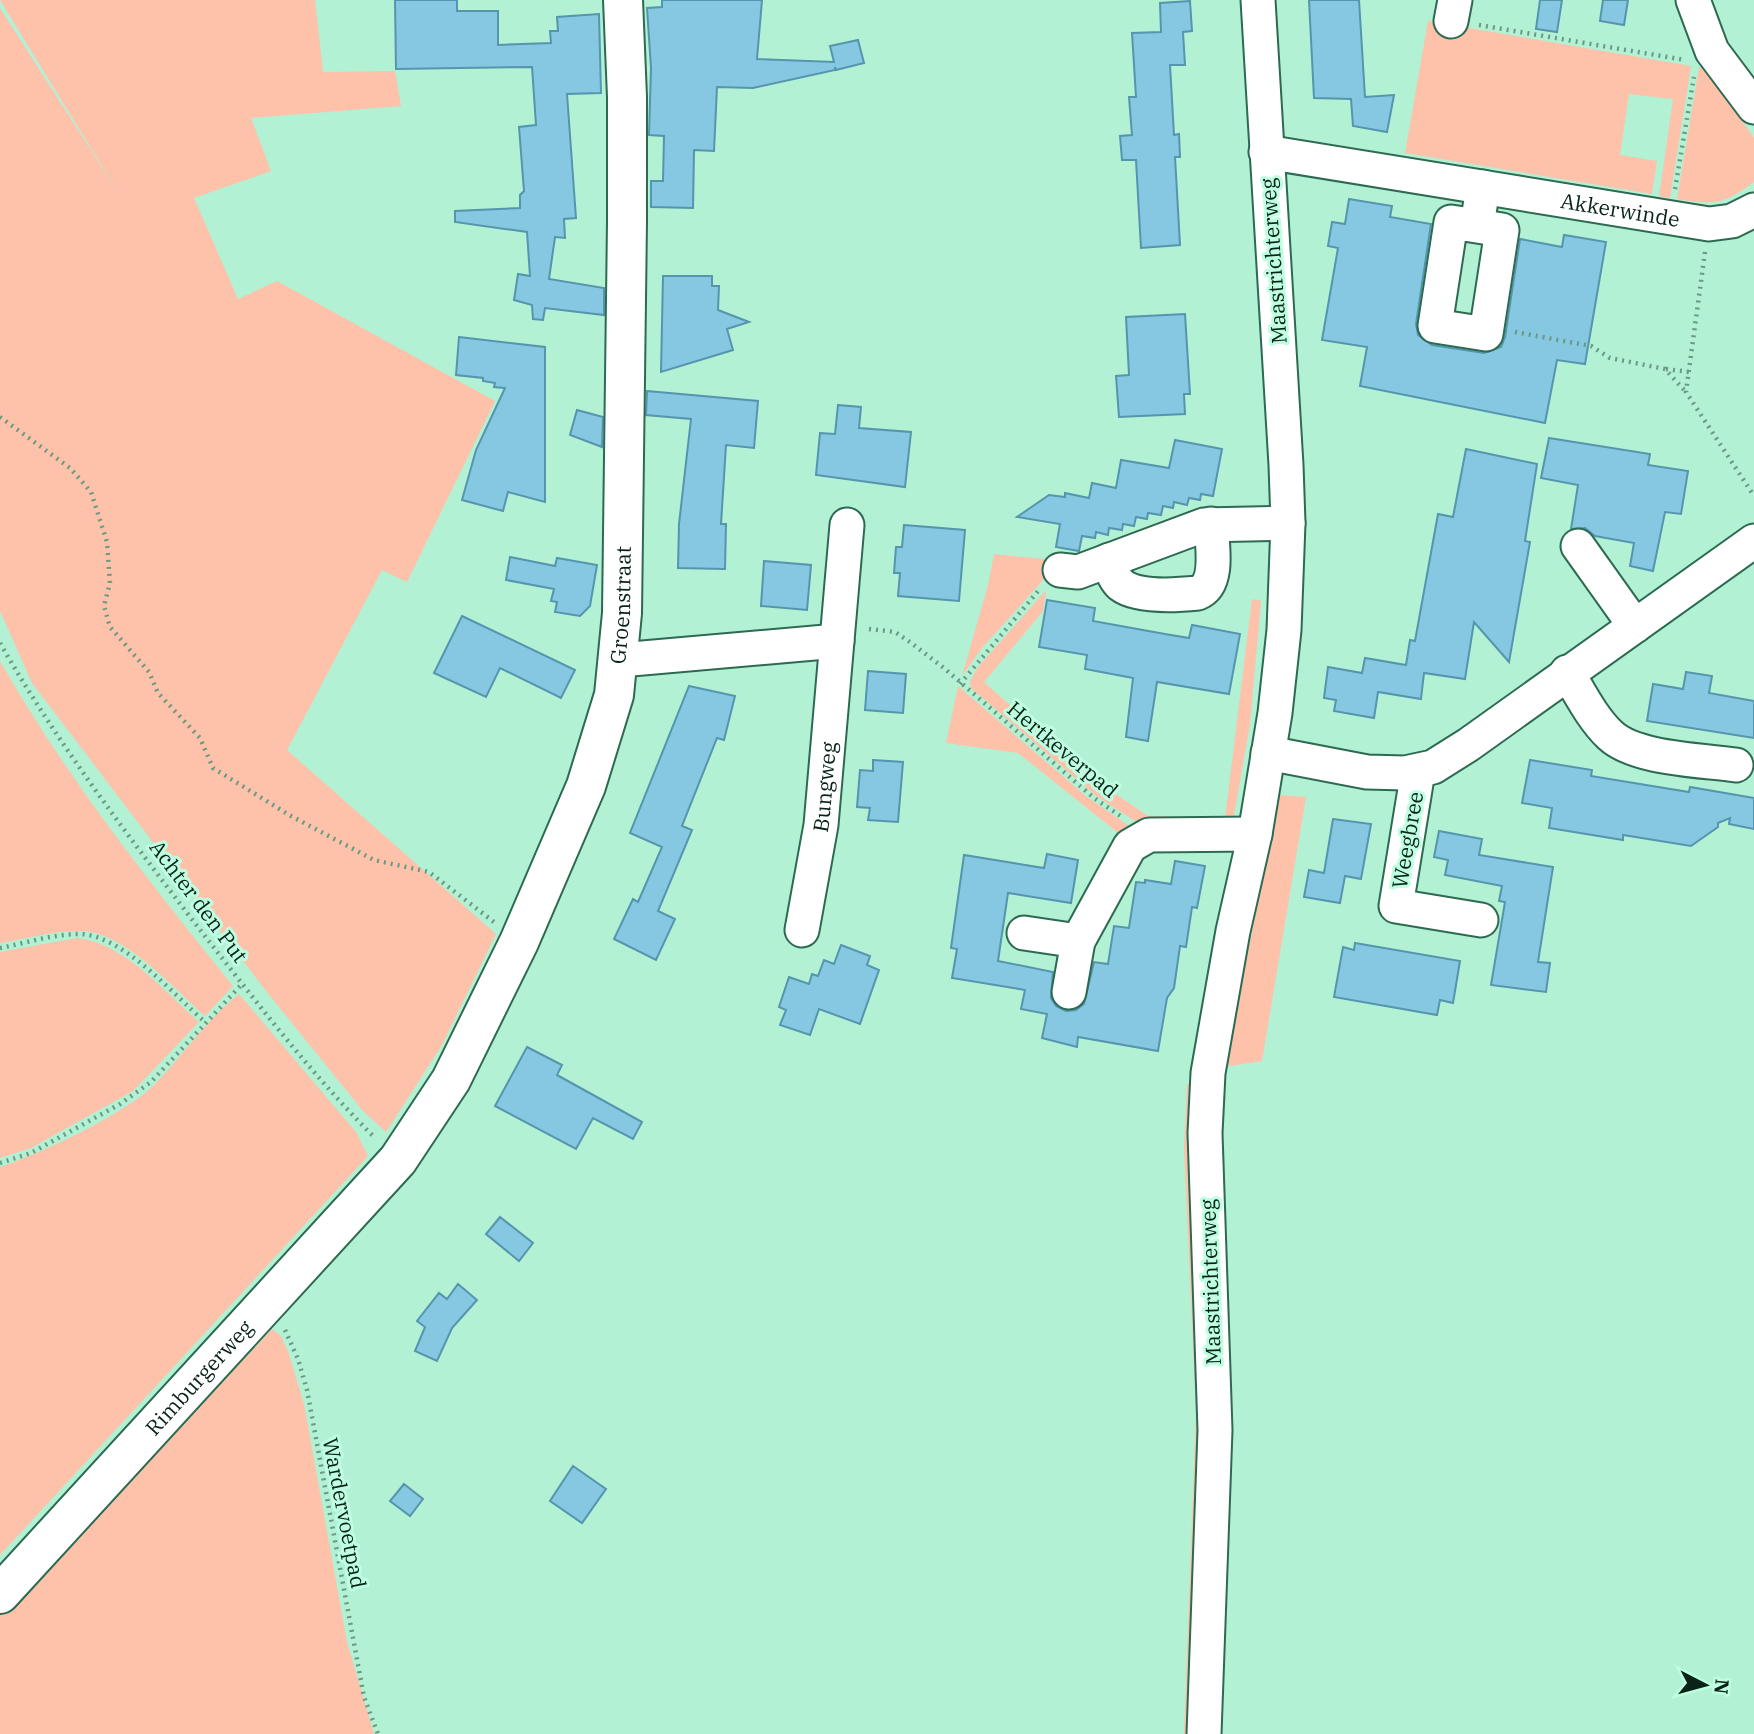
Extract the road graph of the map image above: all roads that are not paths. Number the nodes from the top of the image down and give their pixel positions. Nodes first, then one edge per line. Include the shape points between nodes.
1 (623, 0) edge
2 (1258, 0) edge
3 (1693, 0) edge
4 (1754, 107) edge
5 (1266, 152) junction
6 (1483, 187) junction
7 (1754, 210) edge
8 (1478, 226) junction
9 (1288, 523) junction
10 (1211, 524) junction
11 (847, 525) dead end
12 (1754, 541) edge
13 (1578, 546) dead end
14 (1109, 560) junction
15 (1060, 570) road end
16 (1635, 626) junction
17 (837, 641) junction
18 (620, 660) junction
19 (1567, 672) junction
20 (1268, 753) junction
21 (1736, 765) dead end
22 (1418, 771) junction
23 (1255, 834) junction
24 (1481, 920) dead end
25 (802, 930) dead end
26 (1024, 933) dead end
27 (1078, 941) junction
28 (1069, 992) dead end
29 (398, 1160) joint
30 (0, 1594) edge
31 (1204, 1734) edge

1 - 18 street, Groenstraat via 627,221
2 - 5 street, Maastrichterweg
3 - 4 street via 1704,57
5 - 6 street, Akkerwinde
5 - 9 street, Maastrichterweg
6 - 7 street, Akkerwinde via 1709,224 1732,221
6 - 8 street
8 - 8 street via 1502,230 1486,334 1435,326 1451,222
9 - 10 street
9 - 20 street, Maastrichterweg via 1284,630
10 - 14 street
10 - 14 street via 1211,579 1198,593 1136,591 1121,584
11 - 17 street, Bungweg
12 - 16 street, Weegbree
13 - 16 street
14 - 15 street via 1078,572
16 - 19 street, Weegbree
17 - 18 street
17 - 25 street, Bungweg via 821,825
18 - 29 street, Groenstraat via 586,786 519,942 451,1080
19 - 21 street via 1602,726 1624,746
19 - 22 street, Weegbree via 1452,756
20 - 22 street, Weegbree via 1367,772
20 - 23 street, Maastrichterweg
22 - 24 street, Weegbree via 1396,906
23 - 27 street via 1149,835 1130,846
23 - 31 street, Maastrichterweg via 1214,1030 1205,1133 1215,1430
26 - 27 street
27 - 28 street
29 - 30 street, Rimburgerweg

